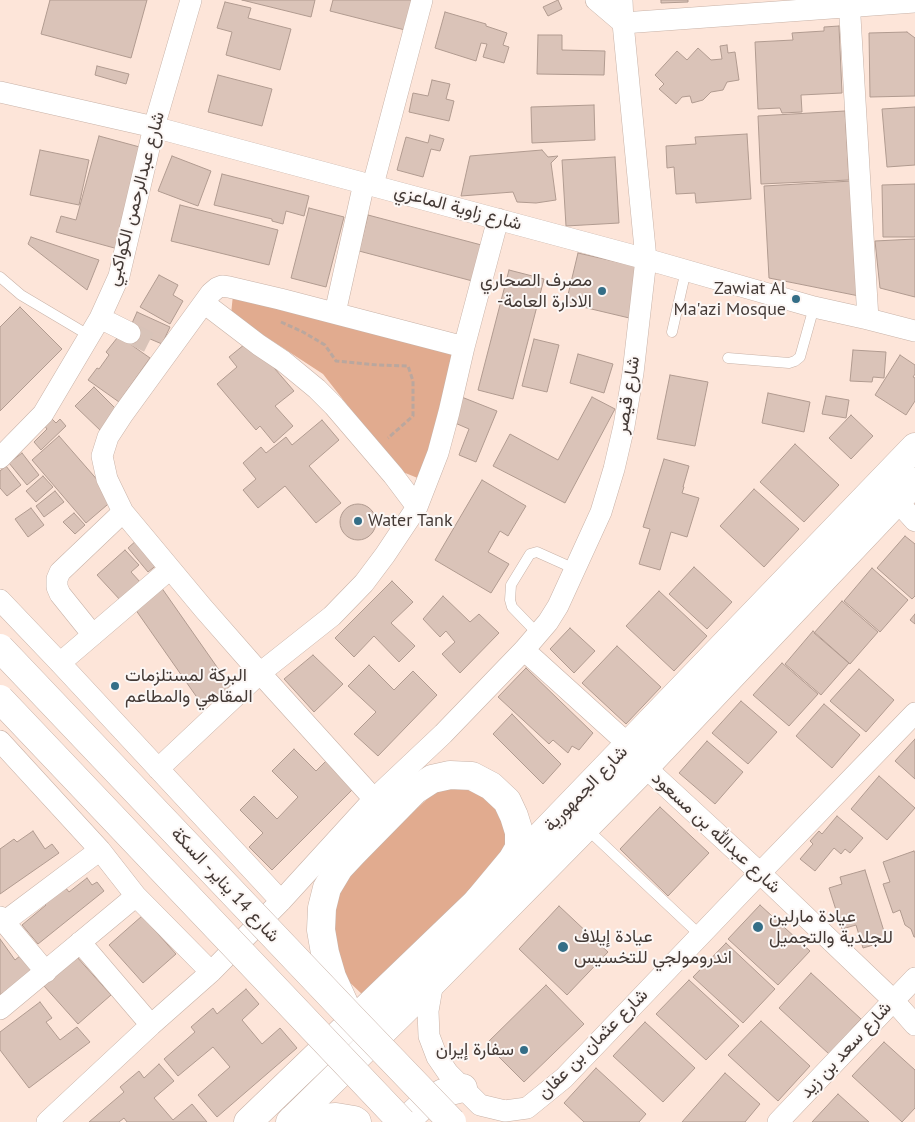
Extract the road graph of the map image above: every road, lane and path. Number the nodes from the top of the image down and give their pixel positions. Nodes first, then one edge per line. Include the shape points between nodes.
1 (191, 0) edge
2 (422, 0) edge
3 (596, 0) edge
4 (622, 0) edge
5 (915, 2) edge
6 (849, 3) edge
7 (624, 23) junction
8 (0, 92) edge
9 (154, 127) junction
10 (369, 184) junction
11 (498, 219) junction
12 (646, 259) junction
13 (686, 270) junction
14 (0, 277) edge
15 (267, 296) junction
16 (204, 302) junction
17 (814, 307) junction
18 (335, 313) junction
19 (868, 319) junction
20 (95, 327) junction
21 (915, 331) edge
22 (672, 332) dead end
23 (130, 333) tunnel mouth
24 (464, 347) junction
25 (728, 358) dead end
26 (915, 447) edge
27 (373, 452) junction
28 (0, 458) edge
29 (906, 491) edge
30 (417, 507) junction
31 (123, 512) junction
32 (915, 521) edge
33 (575, 568) junction
34 (170, 569) junction
35 (0, 600) edge
36 (93, 635) junction
37 (531, 642) junction
38 (0, 648) edge
39 (60, 663) junction
40 (260, 673) junction
41 (0, 699) edge
42 (915, 713) edge
43 (0, 741) edge
44 (629, 745) junction
45 (645, 768) junction
46 (158, 769) junction
47 (374, 799) junction
48 (586, 828) junction
49 (100, 850) junction
50 (760, 873) junction
51 (136, 896) junction
52 (281, 900) junction
53 (477, 902) junction
54 (2, 920) edge
55 (700, 935) junction
56 (80, 942) junction
57 (46, 972) junction
58 (211, 972) junction
59 (915, 978) edge
60 (433, 982) junction
61 (893, 1000) junction
62 (0, 1009) edge
63 (351, 1018) junction
64 (151, 1025) junction
65 (915, 1025) edge
66 (463, 1088) junction
67 (291, 1121) edge
68 (782, 1121) edge
69 (47, 1122) edge
70 (248, 1122) edge
71 (357, 1122) edge
72 (402, 1122) edge
73 (407, 1122) edge
74 (452, 1122) edge

1 - 9 street, شارع عبدالرحمن الكواكبي
2 - 10 street
3 - 7 street
4 - 7 street, شارع قيصر
5 - 6 street
6 - 7 street
6 - 19 street
7 - 12 street, شارع قيصر
8 - 9 street, شارع زاوية الماعزي
9 - 10 street, شارع زاوية الماعزي
9 - 20 street, شارع عبدالرحمن الكواكبي via 119,276
10 - 11 street, شارع زاوية الماعزي
10 - 18 street
11 - 12 street, شارع زاوية الماعزي
11 - 24 street
12 - 13 street, شارع زاوية الماعزي
12 - 33 street, شارع قيصر via 624,426 600,512
13 - 17 street, شارع زاوية الماعزي
13 - 22 lane
14 - 20 lane via 21,295
15 - 16 street via 222,286
15 - 18 street
15 - 27 path via 266,316 324,345 336,361 408,366 413,382 413,416
16 - 27 street via 317,389
16 - 31 street via 159,348 108,437 102,456 107,479
17 - 19 street, شارع زاوية الماعزي
17 - 25 lane via 800,358 795,361
18 - 24 street
19 - 21 street, شارع زاوية الماعزي
20 - 23 street
20 - 28 street, شارع عبدالرحمن الكواكبي via 43,414
24 - 30 street via 438,453
26 - 44 main road, شارع الجمهورية
27 - 30 street
29 - 32 street
29 - 45 main road, شارع الجمهورية
30 - 40 street via 364,583 332,616
31 - 34 street
31 - 36 street via 60,572 57,579 60,594
33 - 37 street, شارع قيصر via 558,606
33 - 37 lane via 537,552 530,554 511,585 512,607
34 - 36 street
34 - 40 street
35 - 39 street
36 - 39 street
37 - 44 street
37 - 47 street, شارع قيصر via 443,734
38 - 63 main road, شارع 14 يناير- السكة, bridge
39 - 46 street
40 - 46 street
40 - 47 street
41 - 72 main road, شارع 14 يناير- السكة, bridge
42 - 50 street, شارع عثمان بن عفان
43 - 49 street
44 - 53 main road, شارع الجمهورية
45 - 48 main road, شارع الجمهورية
45 - 50 street, شارع عبدالله بن مسعود
46 - 52 street
47 - 52 street, شارع قيصر
48 - 55 lane
48 - 60 main road, شارع الجمهورية
49 - 51 street
49 - 54 street
50 - 55 street, شارع عثمان بن عفان
50 - 61 street, شارع عبدالله بن مسعود
51 - 56 street
51 - 58 street
52 - 58 street, شارع قيصر
53 - 63 main road, bridge via 519,848 514,816 507,801 491,786 472,776 432,778 415,790 354,852 327,888 321,930 325,953
53 - 70 main road, شارع الجمهورية
54 - 57 street
55 - 66 street, شارع عثمان بن عفان via 564,1078 527,1108 506,1111 480,1105
56 - 57 street
56 - 64 street
57 - 62 street
58 - 64 street, شارع قيصر
59 - 61 street, شارع سعد بن زيد
60 - 66 street, شارع عثمان بن عفان via 428,1011 429,1036 437,1057
60 - 67 main road, شارع الجمهورية
61 - 65 street, شارع عبدالله بن مسعود
61 - 68 street, شارع سعد بن زيد
63 - 74 main road, شارع 14 يناير- السكة, bridge
64 - 69 street, شارع قيصر
66 - 73 main road via 443,1093 425,1103
67 - 71 main road via 336,1117

